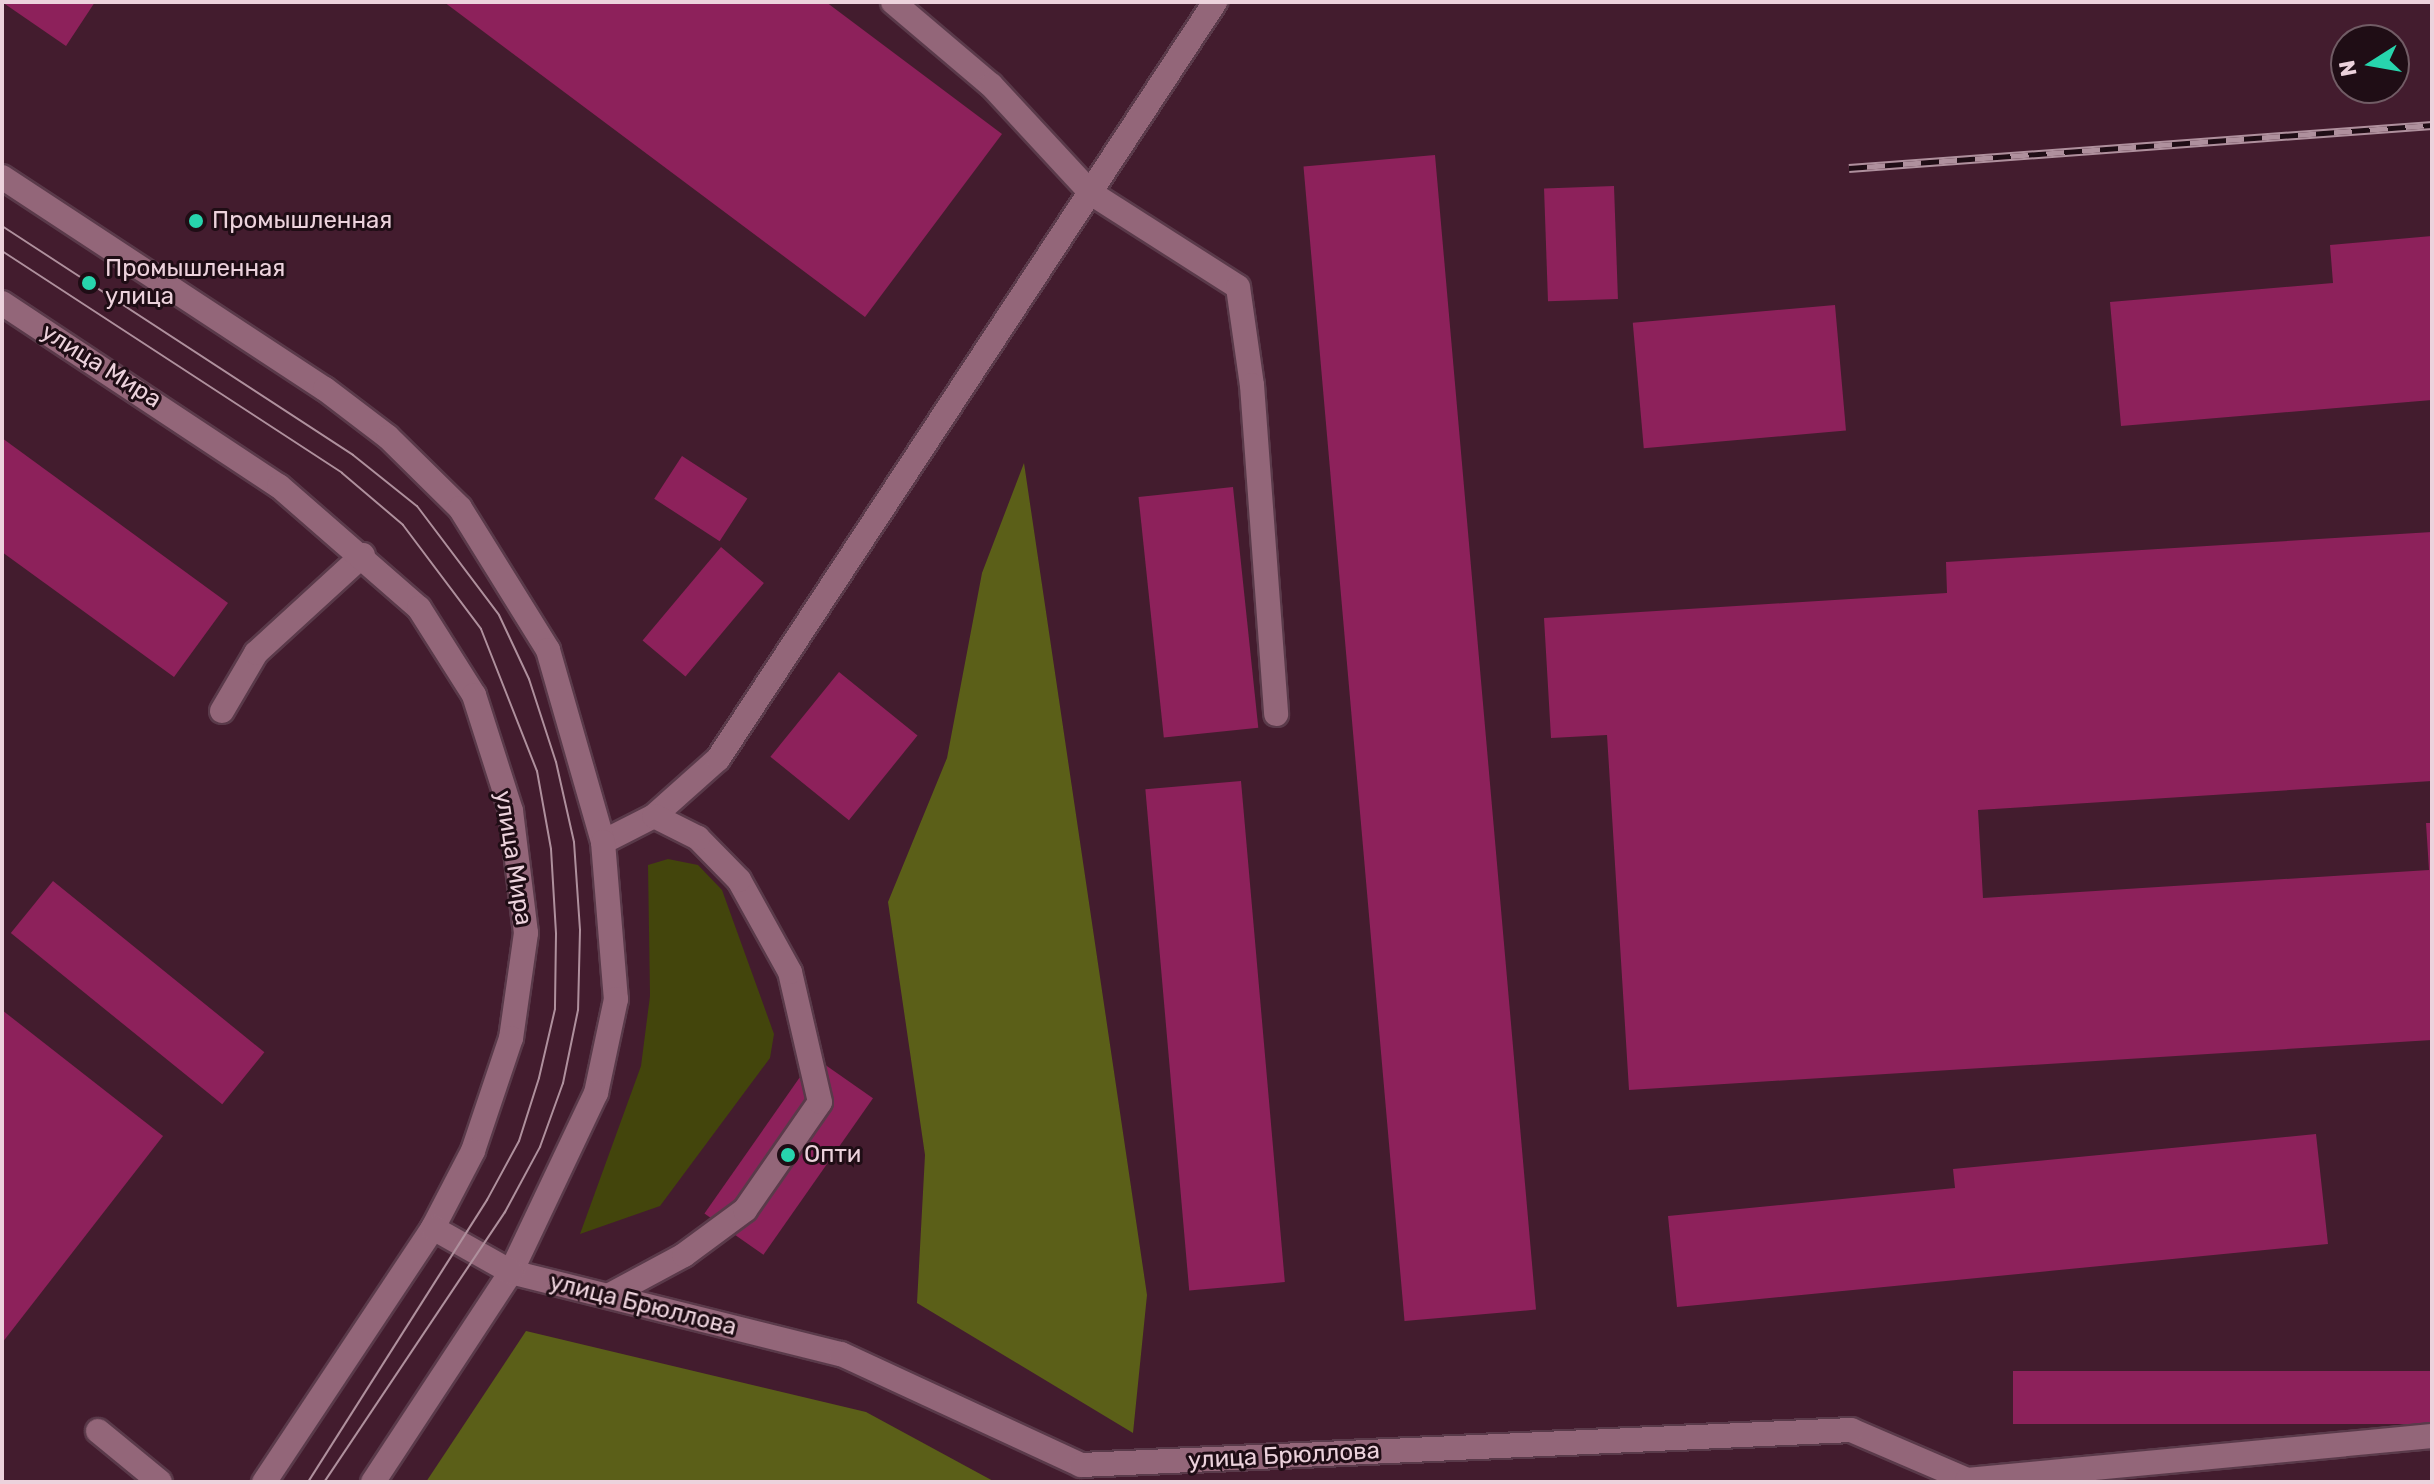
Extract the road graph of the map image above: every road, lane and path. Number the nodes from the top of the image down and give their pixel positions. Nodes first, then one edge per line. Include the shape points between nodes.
1 (893, 2) edge
2 (1215, 2) edge
3 (2, 177) edge
4 (1091, 193) junction
5 (2, 303) edge
6 (363, 555) junction
7 (222, 711) dead end
8 (1276, 714) dead end
9 (654, 816) junction
10 (603, 842) junction
11 (433, 1228) junction
12 (511, 1272) junction
13 (608, 1296) junction
14 (98, 1431) dead end
15 (2432, 1436) edge
16 (1081, 1474) edge
17 (2068, 1477) edge
18 (160, 1482) edge
19 (264, 1482) edge
20 (373, 1482) edge

1 - 4 street via 991,85
2 - 4 street
3 - 10 street via 325,389 388,437 460,508 548,650
4 - 8 street via 1238,287 1252,385
4 - 9 street via 718,759
5 - 6 street, улица Мира via 180,416 279,486
6 - 7 street via 256,653
6 - 11 street, улица Мира via 419,608 474,695 511,811 526,933 511,1038 473,1151
9 - 10 street
9 - 13 street via 698,838 739,880 790,972 820,1102 745,1210 684,1255
10 - 12 street via 616,999 596,1093
11 - 12 street, улица Брюллова
11 - 19 street, улица Мира
12 - 13 street, улица Брюллова
12 - 20 street
13 - 16 street, улица Брюллова via 841,1354
14 - 18 street
15 - 17 street
16 - 17 street, улица Брюллова via 1851,1430 1967,1480

